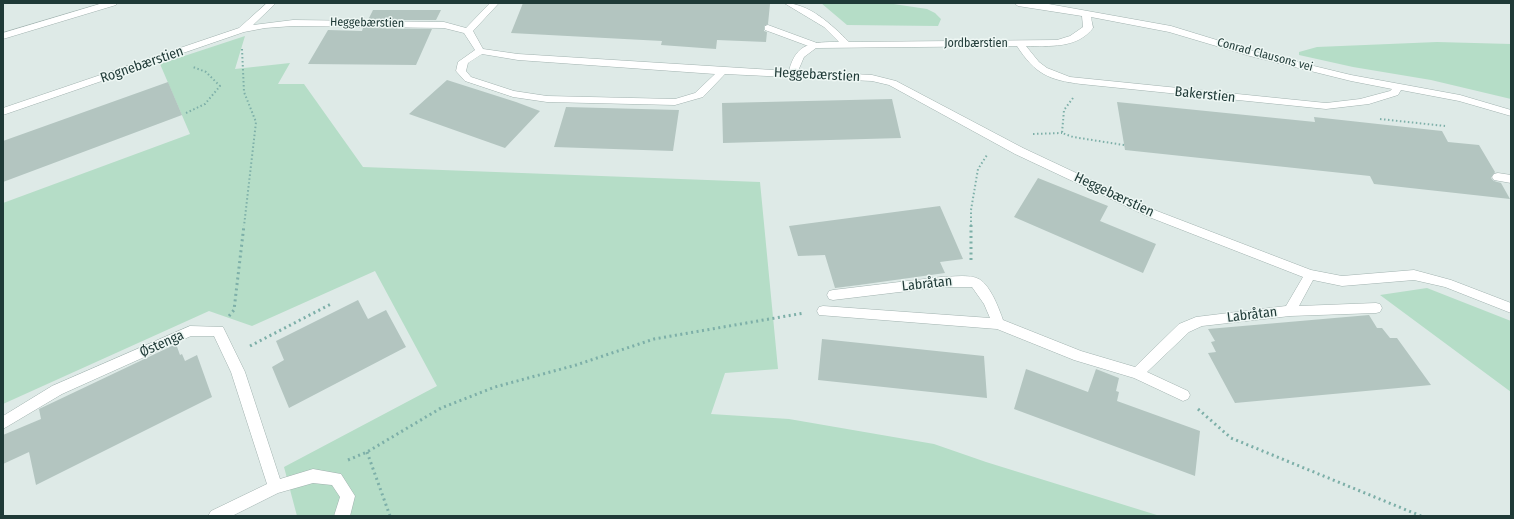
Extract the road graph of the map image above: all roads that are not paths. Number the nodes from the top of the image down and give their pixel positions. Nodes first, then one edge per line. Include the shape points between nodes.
1 (113, 3) edge
2 (272, 3) edge
3 (496, 3) edge
4 (788, 3) edge
5 (1018, 3) edge
6 (1086, 13) junction
7 (768, 28) dead end
8 (242, 30) junction
9 (468, 31) junction
10 (3, 36) edge
11 (846, 44) junction
12 (1021, 44) junction
13 (814, 45) junction
14 (480, 51) junction
15 (722, 70) junction
16 (793, 73) junction
17 (1398, 87) junction
18 (3, 112) edge
19 (1511, 112) edge
20 (1498, 177) dead end
21 (1511, 179) edge
22 (1310, 275) junction
23 (833, 295) dead end
24 (1376, 308) dead end
25 (1511, 308) edge
26 (823, 311) road end
27 (1290, 311) junction
28 (998, 324) junction
29 (1136, 373) junction
30 (1183, 395) road end
31 (3, 422) edge
32 (275, 487) junction
33 (216, 516) edge
34 (342, 516) edge

1 - 10 street
2 - 8 street, Rognebærstien
3 - 9 street
4 - 11 street via 827,25
5 - 6 street, Conrad Clausons vei
6 - 12 street, Jordbærstien via 1088,28 1072,40
6 - 17 street, Conrad Clausons vei via 1171,29 1253,54
7 - 13 street
8 - 9 street, Heggebærstien via 266,25 301,23 444,25
8 - 18 street, Rognebærstien
9 - 14 street
11 - 12 street, Jordbærstien
11 - 13 street, Jordbærstien
12 - 17 street, Bakerstien via 1031,61 1048,74 1061,79 1094,83 1326,106 1347,106 1376,100 1394,94
13 - 16 street via 804,49 796,61
14 - 15 street, Heggebærstien via 518,57
14 - 15 street via 463,62 462,71 468,79 513,94 547,99 675,102 699,95
15 - 16 street, Heggebærstien
16 - 22 street, Heggebærstien via 872,78 892,84 1002,142 1153,214
17 - 19 street, Conrad Clausons vei via 1460,98
20 - 21 street
22 - 25 street, Heggebærstien via 1342,281 1414,275 1447,283
22 - 27 street, Labråtan
23 - 28 street, Labråtan via 941,282 976,283 990,302
24 - 27 street, Labråtan
26 - 28 street
27 - 29 street, Labråtan via 1201,321 1184,328
28 - 29 street via 1079,356
29 - 30 street
31 - 32 street, Østenga via 57,390 190,331 218,331 238,372
32 - 33 street
32 - 34 street via 313,476 336,479 348,496

